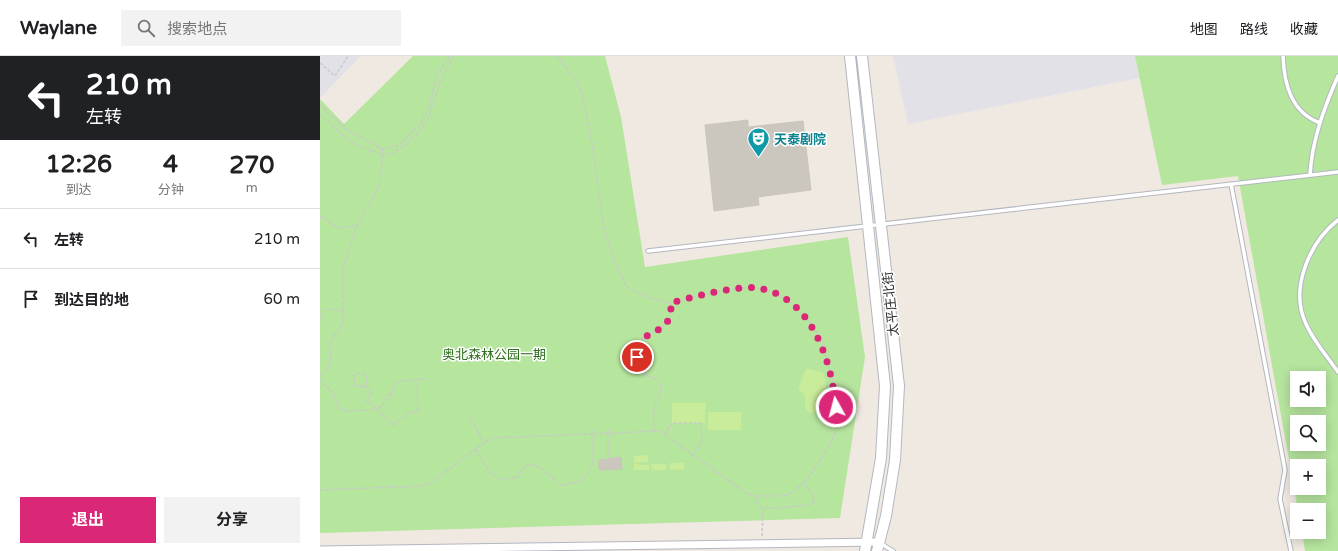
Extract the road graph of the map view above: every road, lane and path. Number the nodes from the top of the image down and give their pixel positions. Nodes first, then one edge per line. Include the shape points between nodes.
1 (348, 56) edge
2 (449, 56) edge
3 (454, 56) edge
4 (557, 56) edge
5 (850, 56) edge
6 (862, 56) edge
7 (1283, 56) edge
8 (320, 63) edge
9 (1338, 76) edge
10 (320, 105) edge
11 (320, 114) edge
12 (1320, 123) junction
13 (382, 149) junction
14 (383, 155) junction
15 (1338, 172) edge
16 (1310, 175) junction
17 (1231, 184) junction
18 (320, 218) edge
19 (1338, 220) edge
20 (881, 224) junction
21 (869, 225) junction
22 (357, 226) junction
23 (648, 251) dead end
24 (671, 303) junction
25 (343, 310) junction
26 (320, 318) edge
27 (1338, 372) edge
28 (320, 375) edge
29 (427, 379) dead end
30 (320, 380) edge
31 (417, 381) junction
32 (365, 385) junction
33 (390, 393) junction
34 (395, 396) dead end
35 (470, 415) dead end
36 (608, 429) dead end
37 (593, 430) dead end
38 (654, 431) junction
39 (608, 433) junction
40 (592, 434) junction
41 (665, 434) junction
42 (484, 443) junction
43 (476, 450) junction
44 (693, 454) junction
45 (608, 457) dead end
46 (803, 482) junction
47 (320, 490) edge
48 (756, 496) junction
49 (762, 509) junction
50 (762, 544) junction
51 (878, 546) edge
52 (866, 547) edge
53 (320, 550) edge
54 (893, 551) edge
55 (1291, 551) edge

1 - 8 path via 335,76
2 - 13 path via 436,78 429,106 421,123 399,145
3 - 14 path via 440,82 429,116 421,130 403,147
4 - 24 path via 578,84 592,145 604,230 626,287 636,294
5 - 21 main road, 太平庄北街
6 - 20 main road, 太平庄北街
7 - 12 lane via 1286,82 1293,102 1308,117
9 - 12 lane
10 - 13 path via 346,129
11 - 14 path via 357,145
12 - 16 lane
13 - 14 path
14 - 22 path via 378,189
15 - 16 lane
16 - 17 lane
17 - 20 lane
17 - 55 lane via 1285,470 1280,499
18 - 22 path via 338,228
19 - 27 lane via 1317,242 1304,270 1300,290 1305,322 1319,348
20 - 21 lane
20 - 51 main road, 太平庄北街 via 899,386 895,460 886,516
21 - 23 lane
21 - 52 main road, 太平庄北街 via 886,386 881,458
22 - 25 path via 343,268
24 - 38 path via 669,320 662,327 643,337 636,349 638,365 645,375 654,377 662,391 655,406
24 - 46 path via 737,289 757,288 784,298 804,316 817,334 834,390 836,407 834,435 823,456
25 - 26 path via 325,310
25 - 28 path via 343,324 330,342 331,365
29 - 31 path
30 - 33 path via 333,393 340,408 345,411 381,407
31 - 32 path, bridge via 418,412 407,413 394,425 366,400 372,392
31 - 33 path via 399,381
32 - 32 path, bridge via 365,374 358,373 354,376 354,385 362,388
33 - 34 path
35 - 42 path
36 - 39 path
37 - 40 path
38 - 39 path
38 - 41 path
39 - 40 path
39 - 45 path
40 - 42 path via 491,438
40 - 43 path via 591,466 580,482 573,484 559,485 546,471 534,465 522,469 519,476 511,479 494,477
41 - 44 path
41 - 44 path via 672,423 701,423 702,443
42 - 43 path
43 - 47 path via 431,482 419,486
44 - 48 path via 734,486
46 - 48 path via 785,495
46 - 49 path via 813,494 814,502 808,505
48 - 49 path via 757,503
49 - 50 path
50 - 52 street
50 - 53 street
51 - 52 street
51 - 54 lane

